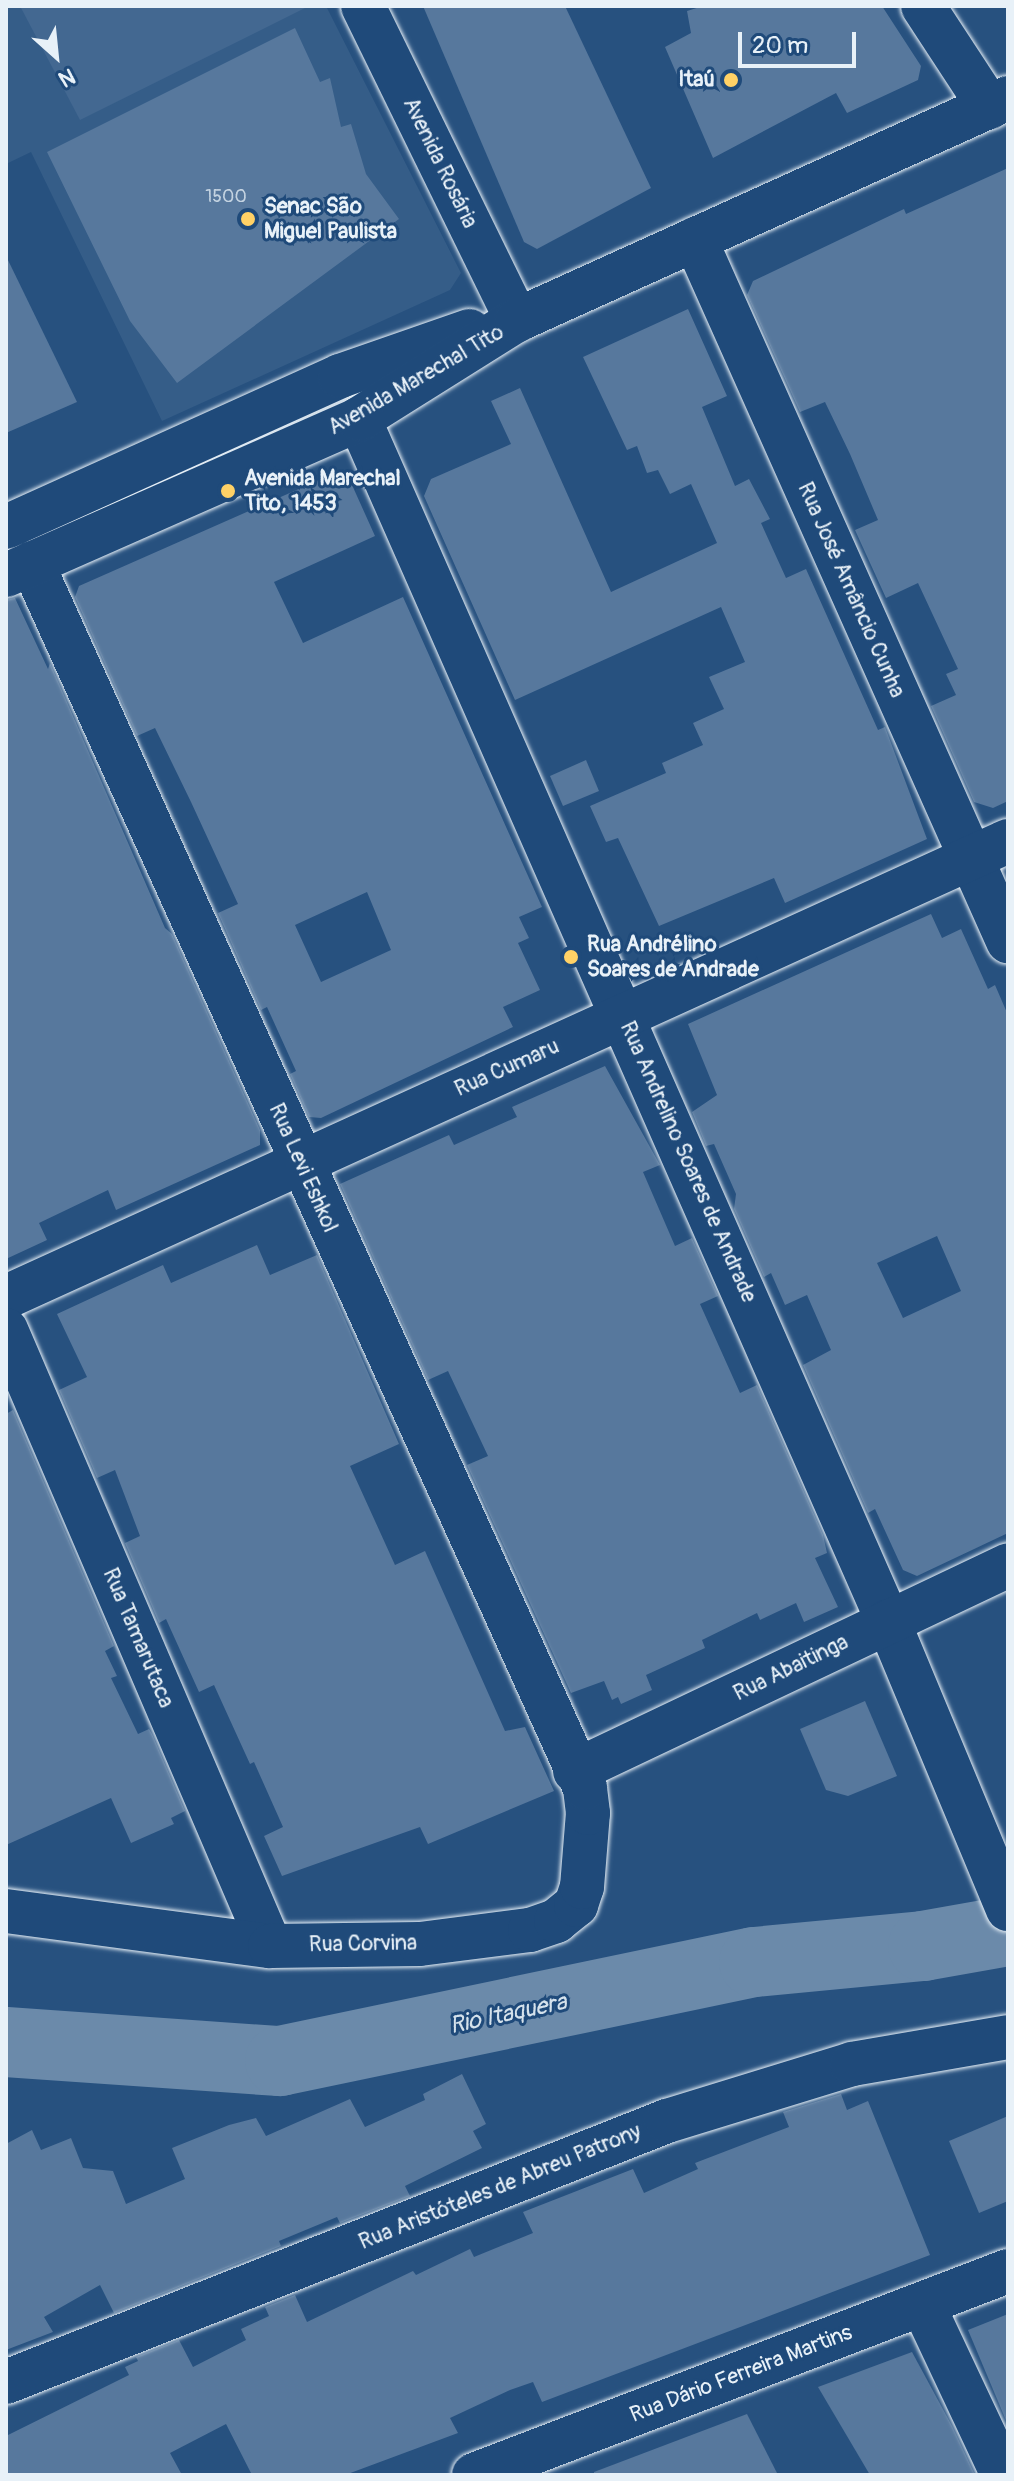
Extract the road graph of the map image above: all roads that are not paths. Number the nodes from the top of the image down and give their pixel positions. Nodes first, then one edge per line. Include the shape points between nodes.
1 (363, 6) edge
2 (923, 6) edge
3 (998, 102) edge
4 (695, 239) junction
5 (517, 320) junction
6 (359, 419) junction
7 (6, 527) edge
8 (19, 569) edge
9 (989, 849) edge
10 (1008, 941) edge
11 (624, 1015) junction
12 (300, 1162) junction
13 (6, 1297) edge
14 (6, 1330) edge
15 (1008, 1565) edge
16 (888, 1621) junction
17 (575, 1771) junction
18 (992, 1829) edge
19 (1000, 1890) edge
20 (6, 1911) edge
21 (270, 1946) junction
22 (1008, 2037) edge
23 (1008, 2271) edge
24 (923, 2305) junction
25 (6, 2382) edge
26 (474, 2475) edge
27 (1003, 2475) edge

1 - 5 street, Avenida Rosária
2 - 3 street
3 - 4 street, Avenida Marechal Tito
4 - 5 street, Avenida Marechal Tito
4 - 9 street, Rua José Amâncio Cunha
5 - 6 street via 382,382 369,394
5 - 7 street, Avenida Marechal Tito via 501,320 340,376
6 - 8 street, Avenida Marechal Tito
6 - 11 street, Rua Andrelino Soares de Andrade
8 - 12 street, Rua Levi Eshkol
9 - 10 street, Rua José Amâncio Cunha
9 - 11 street, Rua Cumaru
11 - 12 street, Rua Cumaru
11 - 16 street, Rua Andrelino Soares de Andrade
12 - 13 street, Rua Cumaru
12 - 17 street, Rua Levi Eshkol
14 - 21 street, Rua Tamarutaca
15 - 16 street, Rua Abaitinga
16 - 17 street, Rua Abaitinga
16 - 18 street, Rua Andrelino Soares de Andrade
17 - 21 street, Rua Corvina via 588,1813 582,1887 576,1905 556,1921 530,1930 420,1944
18 - 19 street, Rua Andrelino Soares de Andrade
20 - 21 street, Rua Corvina
22 - 25 street, Rua Aristóteles de Abreu Patrony via 852,2064 695,2111
23 - 24 street, Rua Dário Ferreira Martins
24 - 26 street, Rua Dário Ferreira Martins
24 - 27 street

